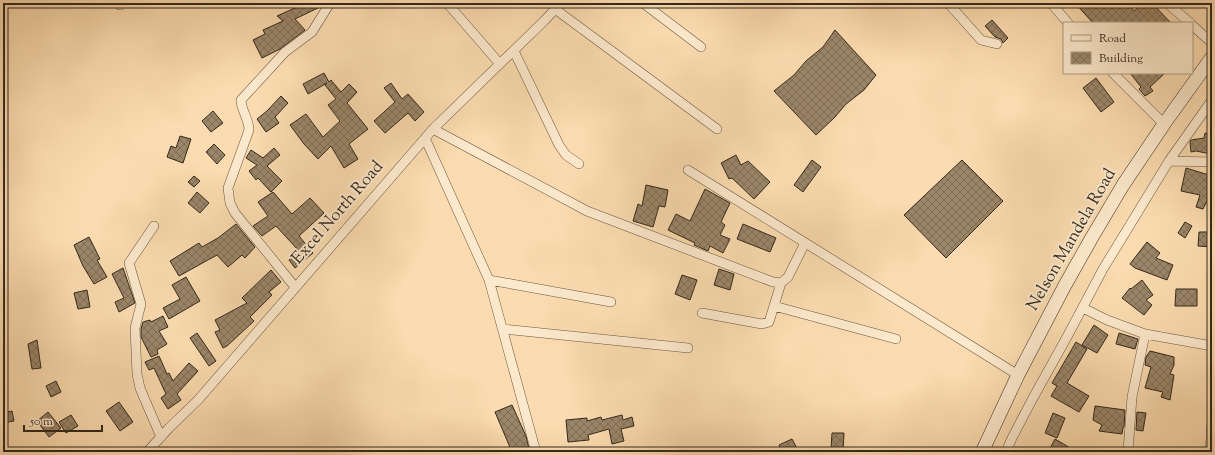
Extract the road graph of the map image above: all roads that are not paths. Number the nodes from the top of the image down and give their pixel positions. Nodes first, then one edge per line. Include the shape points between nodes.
1 (330, 3) edge
2 (447, 3) edge
3 (643, 3) edge
4 (948, 3) edge
5 (1051, 3) edge
6 (1167, 3) edge
7 (558, 6) edge
8 (1067, 22) edge
9 (1189, 22) edge
10 (1193, 26) edge
11 (1212, 43) edge
12 (997, 44) dead end
13 (701, 47) dead end
14 (514, 51) junction
15 (1212, 57) edge
16 (500, 64) junction
17 (1115, 74) edge
18 (1212, 100) edge
19 (1164, 124) junction
20 (433, 129) junction
21 (717, 129) dead end
22 (425, 138) junction
23 (1169, 161) junction
24 (1212, 162) edge
25 (580, 164) dead end
26 (688, 170) dead end
27 (154, 226) dead end
28 (805, 244) junction
29 (489, 280) junction
30 (781, 283) junction
31 (295, 287) junction
32 (611, 302) dead end
33 (774, 306) junction
34 (1083, 308) junction
35 (702, 313) dead end
36 (503, 329) junction
37 (1145, 334) junction
38 (896, 339) dead end
39 (1212, 346) edge
40 (688, 348) dead end
41 (1018, 374) junction
42 (1212, 423) edge
43 (162, 436) junction
44 (147, 452) edge
45 (536, 452) edge
46 (982, 452) edge
47 (1006, 452) edge
48 (1128, 452) edge
49 (1210, 452) edge

1 - 31 street via 312,32 285,52 241,100 249,130 228,188 235,214
2 - 16 street
3 - 13 street
4 - 12 street via 981,40
5 - 8 street
6 - 9 street
7 - 14 street, Excel North Road
7 - 21 street
10 - 11 street
14 - 16 street, Excel North Road
14 - 25 street via 559,145 566,155
15 - 19 main road, Nelson Mandela Road
16 - 20 street, Excel North Road
17 - 19 street
18 - 23 street
19 - 41 main road, Nelson Mandela Road via 1091,239
20 - 22 street, Excel North Road
20 - 30 street via 587,211
22 - 29 street
22 - 31 street, Excel North Road
23 - 24 street
23 - 34 street via 1103,269
26 - 28 street
27 - 43 street via 129,263 141,304 135,328 137,374 140,388
28 - 30 street via 788,277
28 - 41 street
29 - 32 street
29 - 36 street
30 - 33 street
31 - 43 street, Excel North Road via 198,400
33 - 35 street via 769,322 762,324
33 - 38 street
34 - 37 street
34 - 47 street via 1032,398
36 - 40 street
36 - 45 street
37 - 39 street
37 - 48 street via 1132,397
41 - 46 main road, Nelson Mandela Road
42 - 49 street
43 - 44 street, Excel North Road

